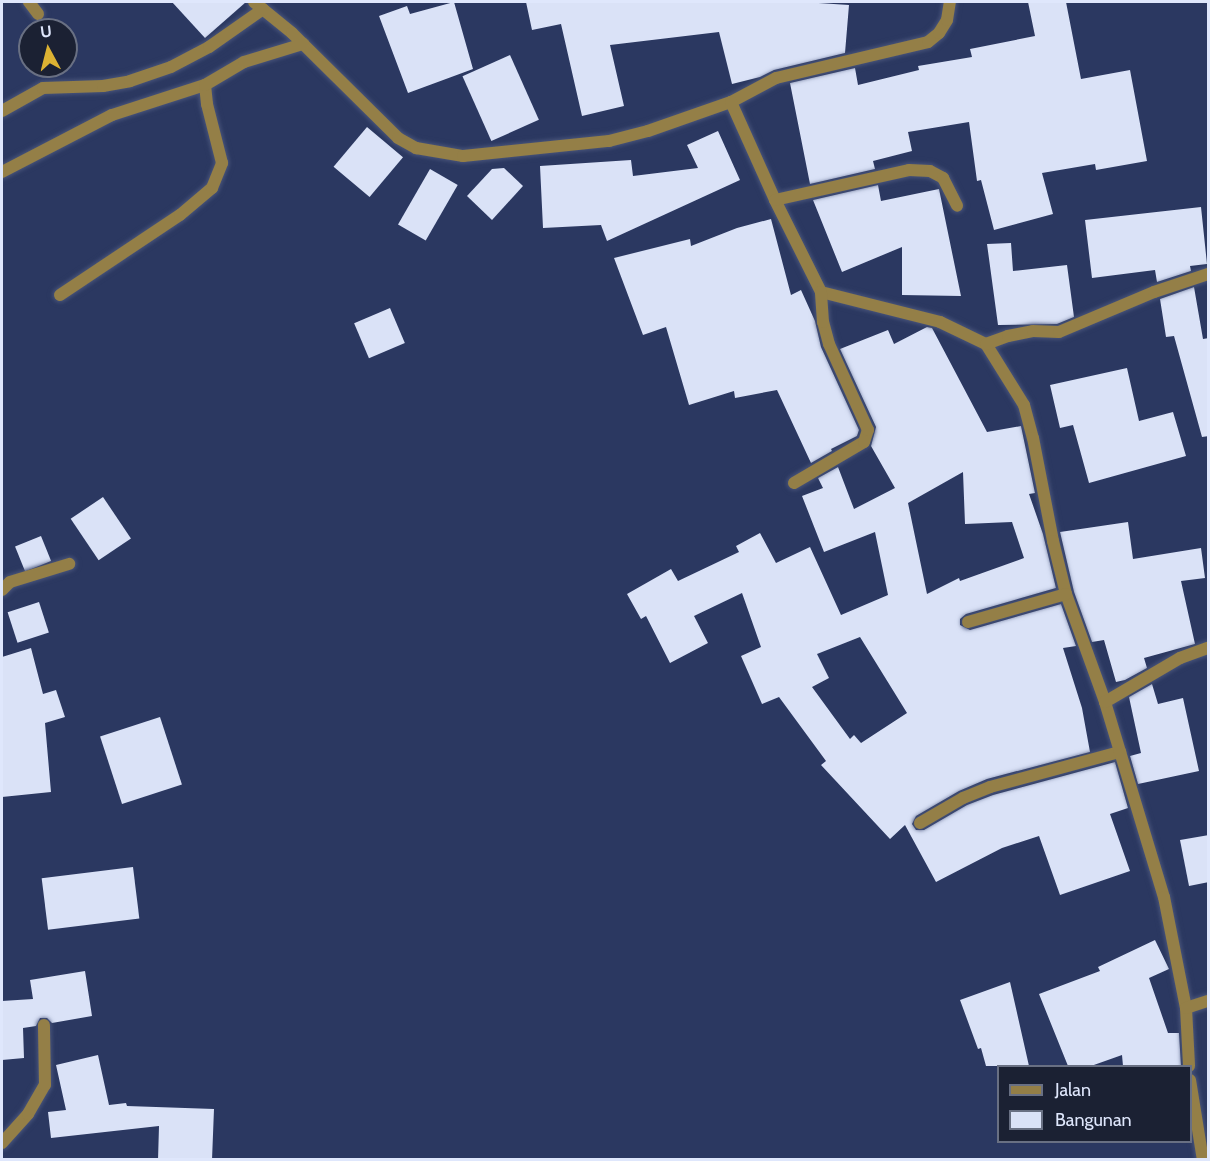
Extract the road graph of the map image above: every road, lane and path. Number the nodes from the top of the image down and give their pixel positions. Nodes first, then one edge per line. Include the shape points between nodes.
1 (29, 2) edge
2 (950, 2) edge
3 (258, 4) edge
4 (38, 14) dead end
5 (303, 44) junction
6 (206, 85) junction
7 (731, 102) junction
8 (2, 111) edge
9 (2, 172) edge
10 (775, 200) junction
11 (957, 206) dead end
12 (1209, 274) edge
13 (821, 292) junction
14 (60, 295) dead end
15 (986, 344) junction
16 (794, 483) dead end
17 (69, 564) dead end
18 (2, 590) edge
19 (1066, 594) junction
20 (968, 622) dead end
21 (1209, 648) edge
22 (1105, 702) junction
23 (1120, 752) junction
24 (920, 823) dead end
25 (1209, 1001) edge
26 (1186, 1008) junction
27 (44, 1025) dead end
28 (1189, 1065) edge
29 (1192, 1087) edge
30 (2, 1143) edge
31 (1203, 1160) edge

1 - 4 street
2 - 7 street via 947,20 928,42 776,78
3 - 5 street
3 - 8 street via 209,47 171,67 103,86 43,88
5 - 6 street via 244,62
5 - 7 street via 398,138 436,153 463,156 609,141
6 - 9 street via 112,115
6 - 14 street via 222,163 212,188 180,215
7 - 10 street
10 - 11 street via 920,170 943,178
10 - 13 street
12 - 15 street via 1154,292 1059,332 1008,336
13 - 15 street via 940,322
13 - 16 street via 829,344 868,430 864,442
15 - 19 street via 1024,405
17 - 18 street via 9,582
19 - 20 street
19 - 22 street
21 - 22 street via 1180,658
22 - 23 street
23 - 24 street via 990,787
23 - 26 street via 1164,897
25 - 26 street
26 - 28 street
27 - 30 street via 45,1085 40,1098
29 - 31 street

